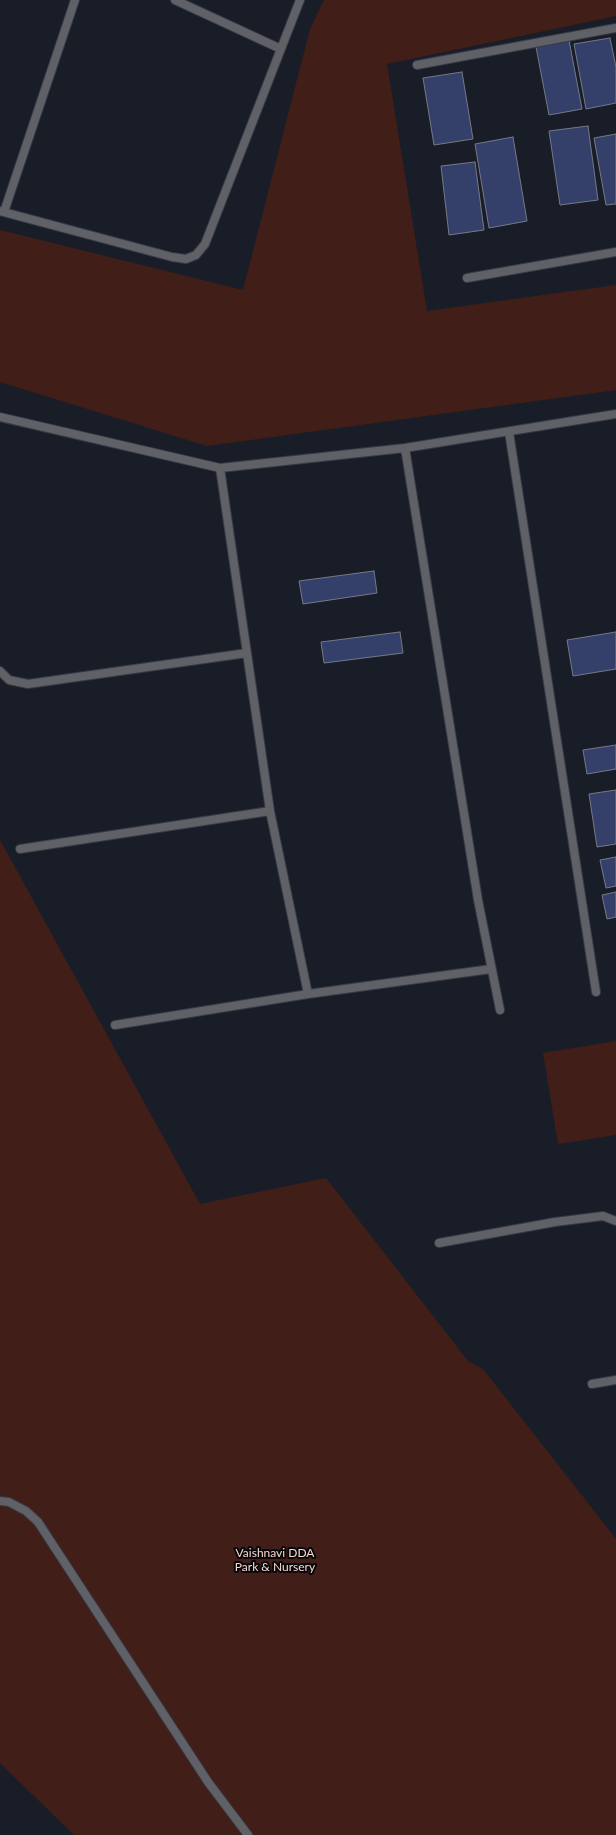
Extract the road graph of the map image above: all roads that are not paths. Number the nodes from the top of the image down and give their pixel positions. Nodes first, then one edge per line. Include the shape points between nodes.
1 (75, 0) edge
2 (175, 0) edge
3 (300, 0) edge
4 (616, 28) edge
5 (281, 49) junction
6 (417, 65) dead end
7 (2, 212) edge
8 (616, 252) edge
9 (468, 278) dead end
10 (616, 414) edge
11 (0, 417) edge
12 (509, 432) junction
13 (405, 448) junction
14 (220, 468) junction
15 (247, 653) junction
16 (0, 671) edge
17 (270, 811) junction
18 (20, 849) dead end
19 (491, 969) junction
20 (596, 992) dead end
21 (308, 994) junction
22 (500, 1010) dead end
23 (115, 1025) dead end
24 (616, 1221) edge
25 (438, 1243) dead end
26 (616, 1380) edge
27 (592, 1384) dead end
28 (0, 1501) edge
29 (248, 1835) edge

1 - 7 street
2 - 5 street
3 - 5 street
4 - 6 street
5 - 7 street via 205,244 196,256 186,259 172,257
8 - 9 street
10 - 12 street
11 - 14 street
12 - 13 street
12 - 20 street
13 - 14 street
13 - 19 street via 476,892
14 - 15 street
15 - 16 street via 28,684 9,680
15 - 17 street
17 - 18 street
17 - 21 street
19 - 21 street
19 - 22 street
21 - 23 street
24 - 25 street via 603,1216
26 - 27 street
28 - 29 street via 9,1502 26,1511 38,1522 208,1782

